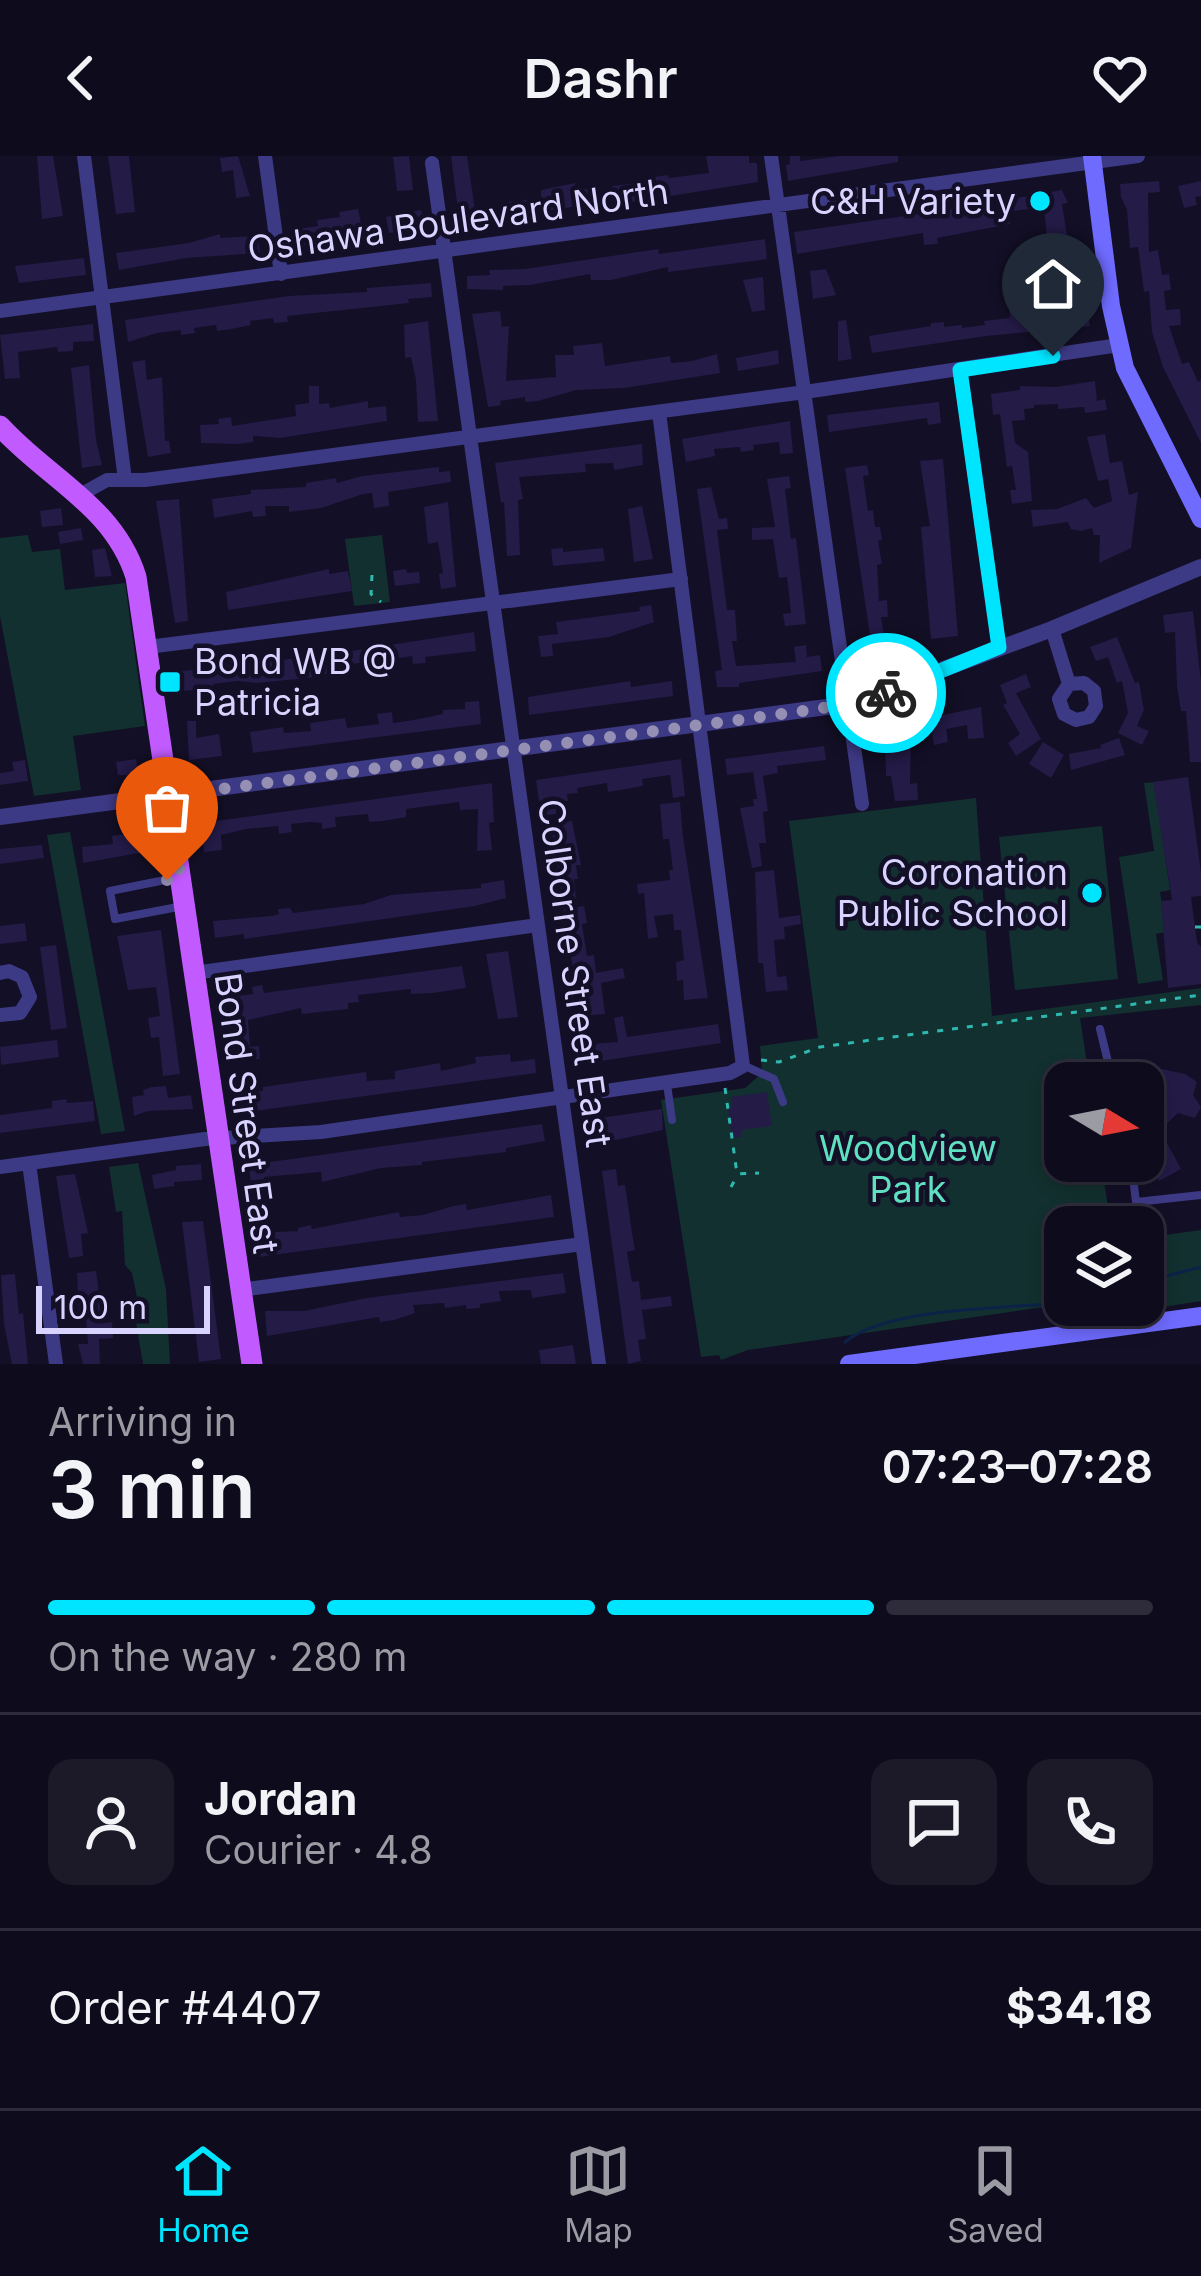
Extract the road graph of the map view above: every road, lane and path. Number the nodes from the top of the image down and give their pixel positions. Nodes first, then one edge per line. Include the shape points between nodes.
1 (84, 156) edge
2 (265, 156) edge
3 (771, 156) edge
4 (1138, 156) edge
5 (1092, 159) edge
6 (432, 163) dead end
7 (778, 208) junction
8 (444, 250) junction
9 (281, 274) junction
10 (102, 297) junction
11 (0, 311) edge
12 (1119, 345) junction
13 (960, 370) junction
14 (806, 392) junction
15 (659, 412) junction
16 (0, 426) edge
17 (469, 434) junction
18 (125, 480) junction
19 (80, 495) junction
20 (1201, 519) edge
21 (1201, 567) edge
22 (372, 575) dead end
23 (681, 579) junction
24 (490, 603) junction
25 (382, 604) dead end
26 (1052, 629) junction
27 (148, 647) junction
28 (999, 647) junction
29 (1069, 684) dead end
30 (849, 704) junction
31 (701, 726) junction
32 (513, 748) junction
33 (169, 796) junction
34 (862, 803) dead end
35 (0, 817) edge
36 (180, 877) junction
37 (184, 906) junction
38 (538, 925) junction
39 (0, 973) edge
40 (194, 973) junction
41 (1201, 995) edge
42 (0, 1016) edge
43 (1100, 1029) dead end
44 (761, 1060) dead end
45 (1108, 1062) edge
46 (743, 1066) junction
47 (667, 1082) junction
48 (725, 1090) dead end
49 (561, 1099) junction
50 (783, 1102) dead end
51 (672, 1120) dead end
52 (220, 1139) junction
53 (29, 1163) junction
54 (0, 1167) edge
55 (759, 1173) dead end
56 (737, 1174) junction
57 (1134, 1182) edge
58 (731, 1187) dead end
59 (1201, 1195) edge
60 (582, 1244) junction
61 (240, 1290) junction
62 (1201, 1316) edge
63 (997, 1353) edge
64 (56, 1364) edge
65 (252, 1364) edge
66 (599, 1364) edge
67 (849, 1364) edge

1 - 10 street
2 - 9 street
3 - 7 street
4 - 5 street, Oshawa Boulevard North
5 - 7 street, Oshawa Boulevard North
5 - 12 main road
6 - 8 street, Colborne Street East
7 - 8 street, Oshawa Boulevard North
7 - 14 street
8 - 9 street, Oshawa Boulevard North
8 - 17 street, Colborne Street East
9 - 10 street, Oshawa Boulevard North
10 - 11 street, Oshawa Boulevard North
10 - 18 street
12 - 13 street
12 - 20 main road
13 - 14 street
13 - 28 street
14 - 15 street
14 - 30 street
15 - 17 street
15 - 23 street
16 - 19 main road, Bond Street East
17 - 18 street
17 - 24 street, Colborne Street East
18 - 19 street
19 - 27 main road, Bond Street East via 130,558
21 - 26 street
22 - 25 path via 369,596
23 - 24 street
23 - 31 street
24 - 27 street
24 - 32 street, Colborne Street East
26 - 28 street
26 - 29 street
27 - 33 main road, Bond Street East
28 - 30 street
30 - 31 street
30 - 34 street
31 - 32 street
31 - 46 street
32 - 33 street
32 - 38 street, Colborne Street East
33 - 35 street
33 - 36 main road, Bond Street East
36 - 37 main road, Bond Street East
36 - 37 lane via 110,891 115,919
37 - 40 main road, Bond Street East
38 - 40 street
38 - 49 street, Colborne Street East
39 - 42 street via 22,976 30,997 20,1013
40 - 52 main road, Bond Street East
41 - 44 path
43 - 45 lane
46 - 47 street
46 - 50 lane via 774,1079
47 - 49 street
47 - 51 lane
48 - 56 path
49 - 52 street
49 - 60 street, Colborne Street East
52 - 53 street
52 - 61 main road, Bond Street East
53 - 54 street
53 - 64 street
55 - 56 path
56 - 58 path
57 - 59 lane via 1136,1202
60 - 61 street
60 - 66 street, Colborne Street East
61 - 65 main road, Bond Street East
62 - 63 main road
63 - 67 main road

